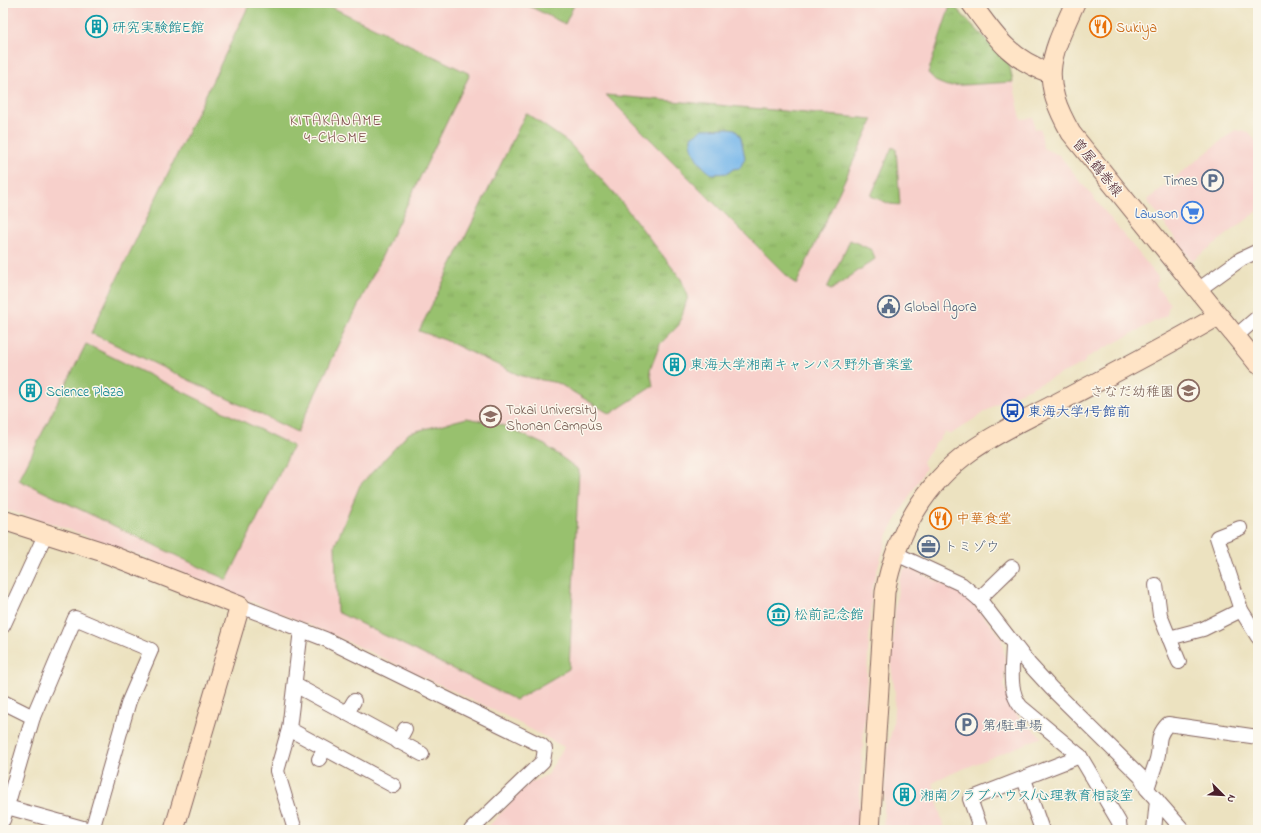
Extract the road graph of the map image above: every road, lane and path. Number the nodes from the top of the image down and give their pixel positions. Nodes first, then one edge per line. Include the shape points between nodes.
1 (971, 3) edge
2 (1074, 3) edge
3 (1050, 73) junction
4 (1258, 251) edge
5 (1198, 290) junction
6 (1218, 316) junction
7 (1258, 317) edge
8 (1236, 336) junction
9 (1258, 364) edge
10 (3, 520) edge
11 (1240, 528) dead end
12 (46, 533) junction
13 (894, 553) junction
14 (1012, 567) dead end
15 (1156, 585) dead end
16 (979, 598) junction
17 (240, 606) junction
18 (1241, 610) junction
19 (3, 626) edge
20 (301, 630) junction
21 (1258, 637) edge
22 (1169, 638) junction
23 (1013, 643) junction
24 (1179, 662) dead end
25 (295, 684) junction
26 (3, 702) edge
27 (32, 717) junction
28 (289, 729) junction
29 (1258, 737) edge
30 (422, 754) dead end
31 (1080, 756) junction
32 (1024, 779) junction
33 (394, 786) dead end
34 (1147, 789) junction
35 (1157, 800) junction
36 (7, 807) junction
37 (3, 820) edge
38 (178, 829) edge
39 (91, 830) edge
40 (295, 830) edge
41 (471, 830) edge
42 (870, 830) edge
43 (981, 830) edge
44 (1042, 830) edge
45 (1120, 830) edge
46 (1154, 830) edge
47 (1183, 830) edge

1 - 3 street via 1015,56
2 - 3 street, 曽屋鶴巻線 via 1055,46
3 - 5 street, 曽屋鶴巻線 via 1058,106 1071,133
4 - 5 street via 1241,259
5 - 6 street, 曽屋鶴巻線
6 - 8 street, 曽屋鶴巻線
6 - 13 street via 971,451 954,464 923,498
7 - 8 street
8 - 9 street, 曽屋鶴巻線
10 - 12 street
11 - 18 street via 1217,538
12 - 17 street via 100,551
12 - 19 street
13 - 16 street via 961,584
13 - 42 street via 883,604
14 - 16 street
15 - 22 street via 1160,615
16 - 23 street
17 - 20 street
17 - 38 street
18 - 21 street
18 - 22 street via 1203,629
20 - 25 street
20 - 41 street via 325,639 536,741 545,749 543,760
22 - 24 street
23 - 31 street via 1015,699
23 - 34 street via 1051,688 1141,777
25 - 28 street
25 - 30 street via 351,707 402,736
26 - 27 street
27 - 36 street
27 - 39 street via 75,618 151,650 129,701
28 - 33 street via 322,754 371,767
28 - 40 street via 278,771
29 - 34 street via 1168,724 1158,740 1158,758
31 - 32 street
31 - 45 street via 1118,822
32 - 43 street via 970,799
32 - 44 street
34 - 35 street
35 - 46 street
35 - 47 street
36 - 37 street
36 - 39 street

